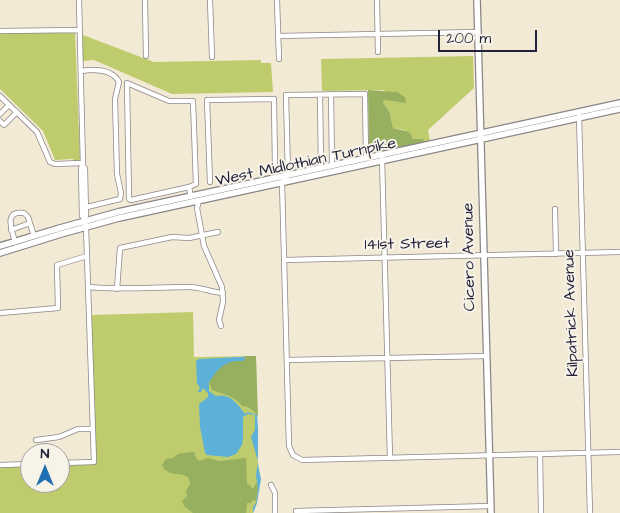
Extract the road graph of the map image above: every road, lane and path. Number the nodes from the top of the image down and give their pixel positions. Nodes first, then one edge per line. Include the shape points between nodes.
1 (79, 0) edge
2 (145, 0) edge
3 (210, 0) edge
4 (277, 0) edge
5 (377, 0) edge
6 (477, 0) edge
7 (80, 30) junction
8 (0, 31) edge
9 (478, 32) junction
10 (378, 34) junction
11 (278, 36) junction
12 (378, 52) dead end
13 (146, 56) dead end
14 (212, 57) dead end
15 (279, 59) dead end
16 (81, 71) junction
17 (331, 94) junction
18 (320, 95) junction
19 (0, 96) edge
20 (620, 103) edge
21 (9, 105) junction
22 (620, 109) edge
23 (17, 112) junction
24 (0, 114) edge
25 (579, 115) junction
26 (0, 121) edge
27 (481, 136) junction
28 (366, 158) junction
29 (382, 158) junction
30 (83, 165) junction
31 (332, 166) junction
32 (275, 167) dead end
33 (321, 168) junction
34 (288, 175) junction
35 (210, 182) dead end
36 (282, 182) junction
37 (189, 187) junction
38 (193, 201) junction
39 (84, 208) junction
40 (555, 210) dead end
41 (85, 222) junction
42 (30, 224) junction
43 (11, 230) junction
44 (218, 232) dead end
45 (34, 236) junction
46 (202, 236) junction
47 (15, 242) junction
48 (0, 246) edge
49 (620, 252) edge
50 (0, 253) edge
51 (583, 253) junction
52 (556, 254) junction
53 (87, 256) junction
54 (484, 256) junction
55 (384, 258) junction
56 (284, 260) junction
57 (88, 289) junction
58 (117, 289) junction
59 (223, 293) junction
60 (0, 313) edge
61 (221, 326) dead end
62 (487, 356) junction
63 (386, 358) junction
64 (287, 360) junction
65 (93, 429) junction
66 (36, 440) dead end
67 (620, 452) edge
68 (589, 453) junction
69 (540, 454) junction
70 (489, 456) junction
71 (390, 458) junction
72 (70, 463) edge
73 (20, 464) edge
74 (0, 465) edge
75 (271, 485) dead end
76 (491, 510) edge
77 (390, 511) edge
78 (296, 512) dead end
79 (275, 513) edge
80 (541, 513) edge
81 (590, 513) edge

1 - 7 street
2 - 13 street
3 - 14 street
4 - 11 street
5 - 10 street
6 - 9 main road, Cicero Avenue
7 - 8 street
7 - 16 street
9 - 10 street
9 - 27 main road, Cicero Avenue
10 - 11 street
10 - 12 street
11 - 15 street
16 - 30 street
16 - 39 street via 99,70 119,82 115,99 117,174 121,197
17 - 18 street
17 - 28 street via 365,94
17 - 31 street
18 - 33 street
18 - 34 street via 286,95
19 - 21 street
20 - 25 main road, West Midlothian Turnpike
21 - 23 street
21 - 24 street
22 - 25 main road, West Midlothian Turnpike
23 - 26 street via 4,125
23 - 30 street via 37,132 50,162
25 - 27 main road, West Midlothian Turnpike
25 - 51 street, Kilpatrick Avenue
27 - 29 main road, West Midlothian Turnpike
27 - 54 main road, Cicero Avenue
28 - 29 main road, West Midlothian Turnpike
28 - 31 main road, West Midlothian Turnpike
29 - 36 main road, West Midlothian Turnpike
29 - 55 street
30 - 39 street
31 - 33 main road, West Midlothian Turnpike
32 - 35 street via 274,99 207,100
33 - 34 main road, West Midlothian Turnpike
34 - 36 street
34 - 38 main road, West Midlothian Turnpike
36 - 38 main road, West Midlothian Turnpike
36 - 56 street
37 - 37 street via 196,184 193,101 169,101 127,83 129,199
37 - 38 street
38 - 41 main road, West Midlothian Turnpike
38 - 46 street
38 - 46 street
39 - 41 street
40 - 52 street
41 - 45 main road, West Midlothian Turnpike
41 - 50 main road, West Midlothian Turnpike
41 - 53 street
42 - 43 street
42 - 43 street via 24,213 15,214 11,218
42 - 45 street
43 - 47 street
44 - 46 street
45 - 47 main road, West Midlothian Turnpike
46 - 58 street via 172,237 120,248
46 - 59 street
47 - 48 main road, West Midlothian Turnpike
49 - 51 street, 141st Street
51 - 52 street, 141st Street
51 - 68 street, Kilpatrick Avenue
52 - 54 street, 141st Street
53 - 57 street
53 - 60 street via 57,265 58,308
54 - 55 street, 141st Street
54 - 62 main road, Cicero Avenue
55 - 56 street, 141st Street
55 - 63 street
56 - 64 street
57 - 58 street
57 - 65 street
58 - 59 street via 188,287
59 - 61 street
62 - 63 street
62 - 70 main road, Cicero Avenue
63 - 64 street
63 - 71 street
64 - 71 street via 289,446 293,455 302,460
65 - 66 street
65 - 72 street via 94,462
67 - 68 street
68 - 69 street
68 - 81 street, Kilpatrick Avenue
69 - 70 street
69 - 80 street
70 - 71 street
70 - 76 main road, Cicero Avenue
73 - 74 street
75 - 79 street via 275,492
76 - 77 street
77 - 78 street

